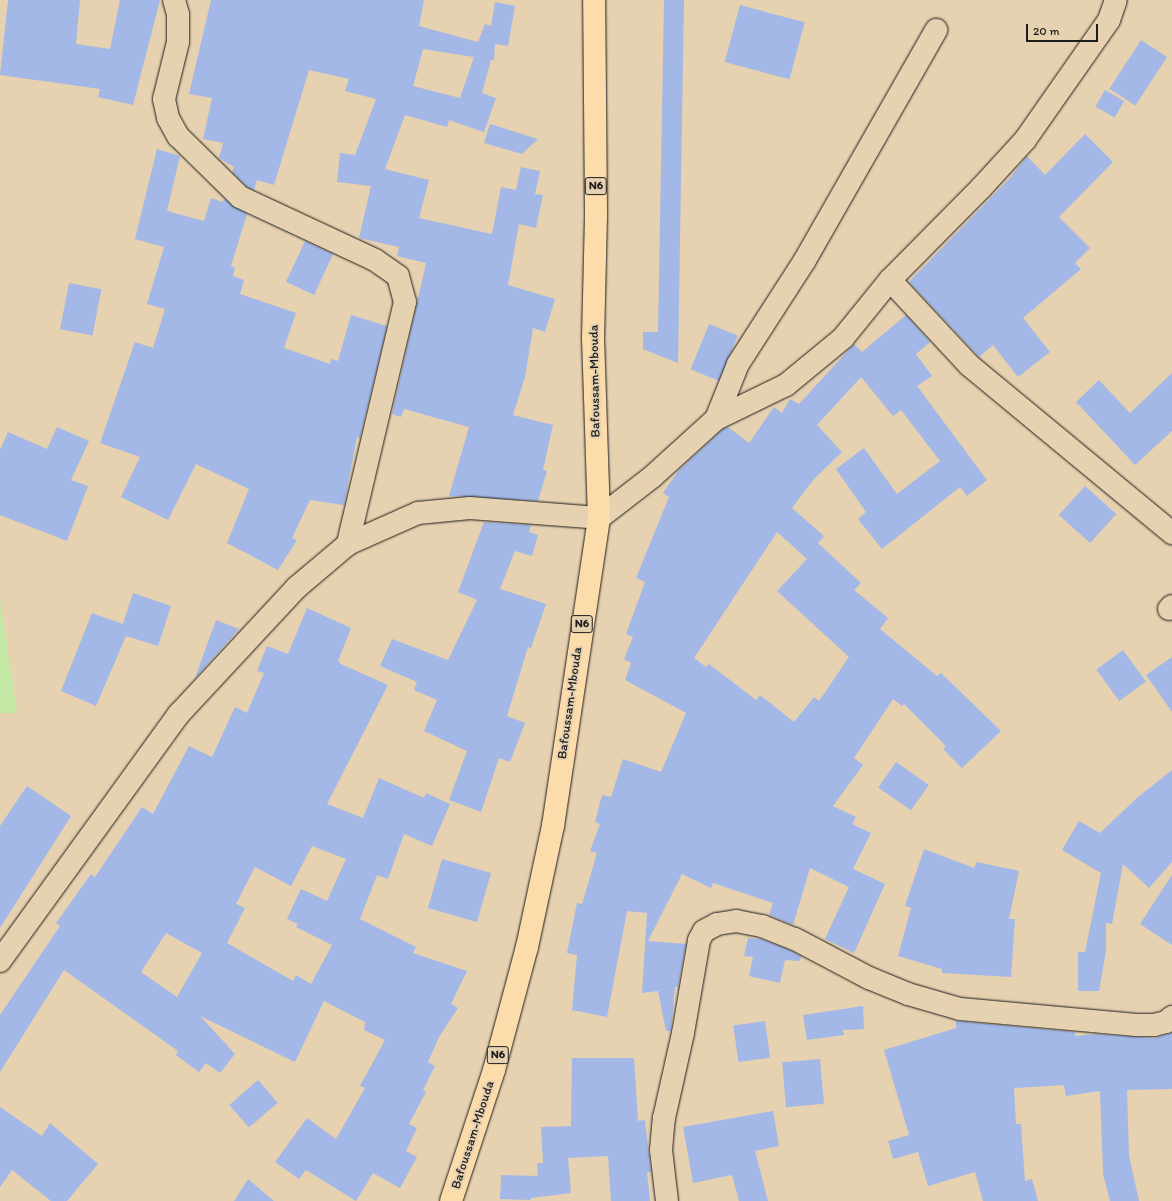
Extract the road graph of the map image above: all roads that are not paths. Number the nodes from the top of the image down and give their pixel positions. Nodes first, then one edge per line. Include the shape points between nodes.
1 (174, 0) edge
2 (594, 0) edge
3 (1116, 0) edge
4 (936, 30) dead end
5 (890, 280) junction
6 (716, 419) junction
7 (599, 518) junction
8 (1172, 533) edge
9 (348, 544) junction
10 (0, 961) edge
11 (1172, 1017) edge
12 (451, 1201) edge
13 (667, 1201) edge

1 - 9 street via 178,14 178,42 164,98 168,118 178,136 240,198 375,260 398,276 406,302
2 - 7 highway, Bafoussam-Mbouda / N6 via 596,213 593,339
3 - 5 street via 1109,20 1025,140
4 - 6 street via 805,260 738,364
5 - 6 street via 843,338 807,370 786,386
5 - 8 street via 970,365
6 - 7 street via 652,477
7 - 9 street via 470,508 445,509 418,514
7 - 12 highway, Bafoussam-Mbouda / N6 via 553,826 529,940 494,1070
9 - 10 street via 296,588 179,714
11 - 13 street via 1166,1022 1154,1025 1136,1025 960,1009 908,994 869,978 795,939 762,926 736,921 717,924 704,931 699,940 683,1033 664,1118 661,1150

